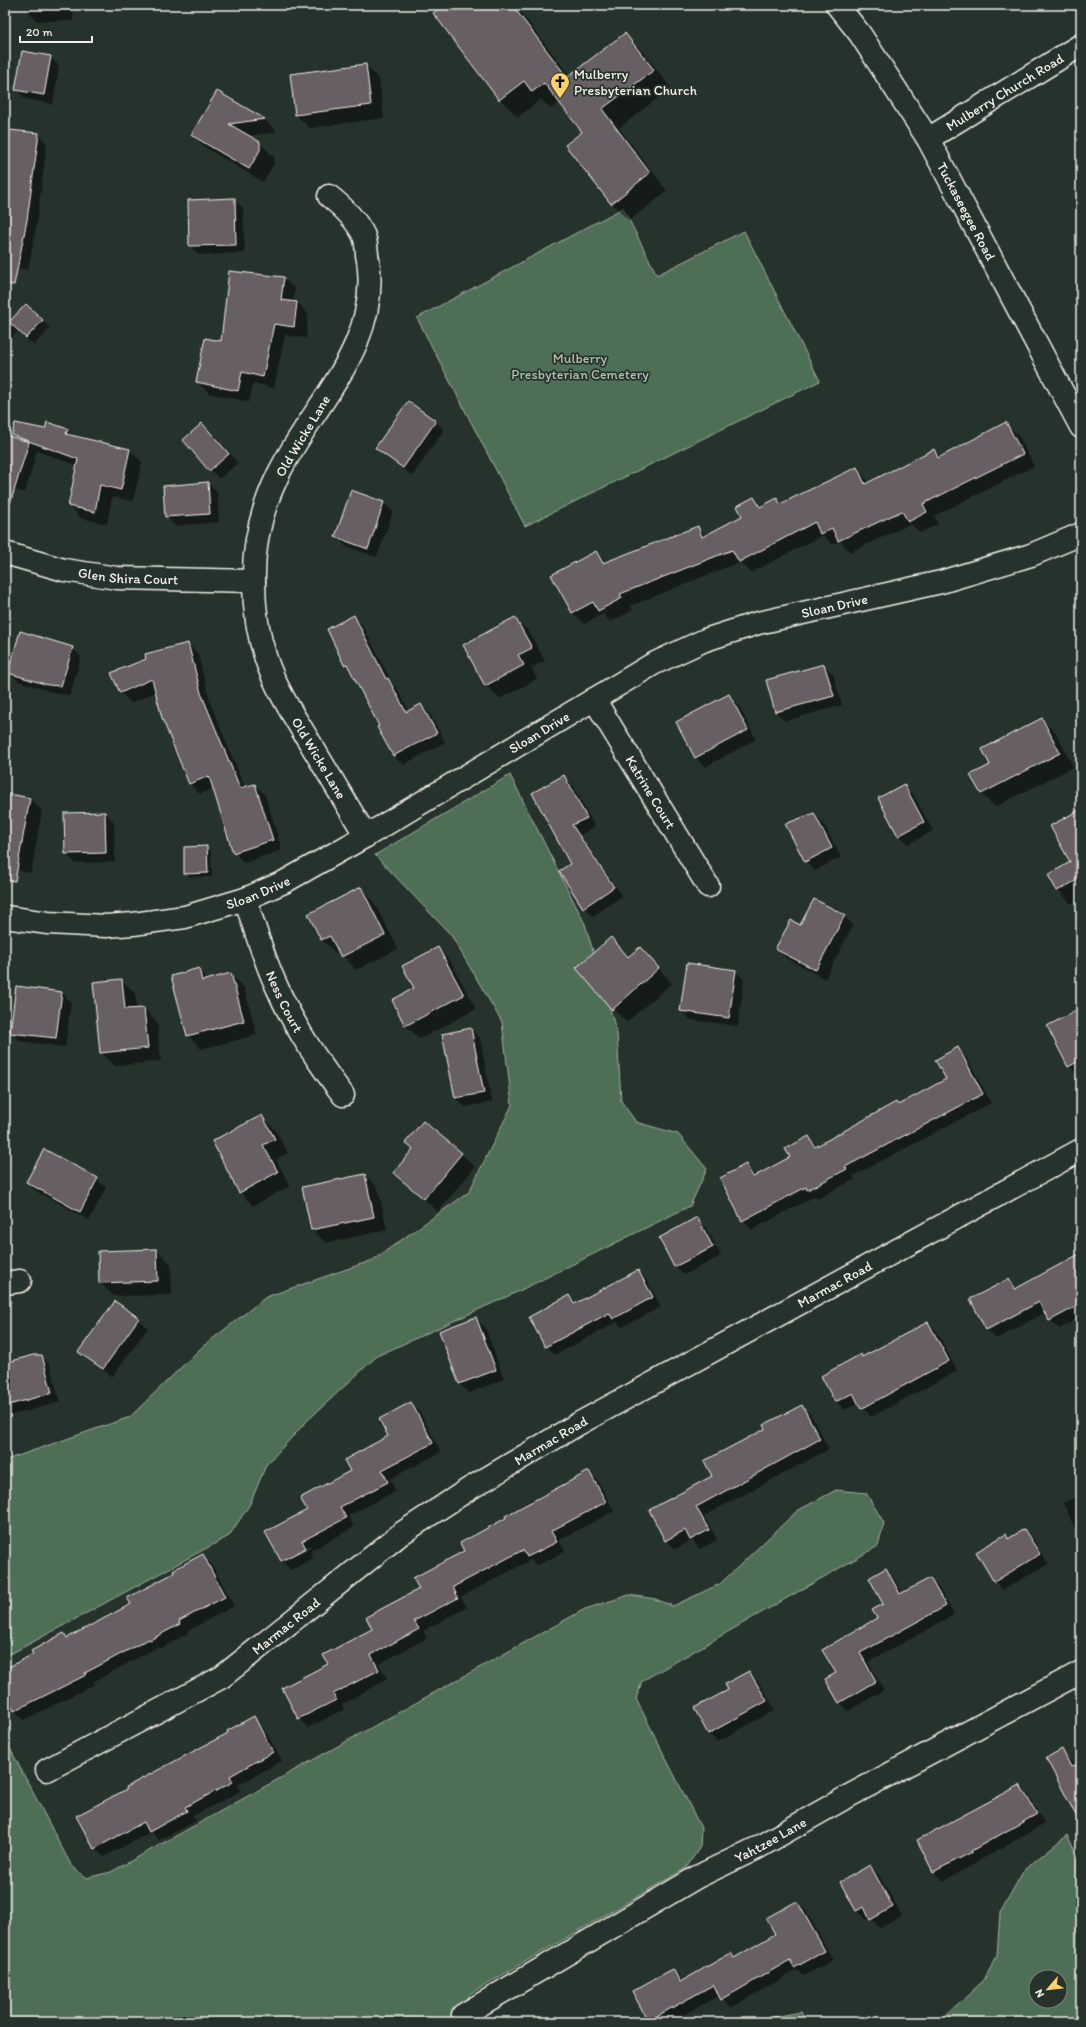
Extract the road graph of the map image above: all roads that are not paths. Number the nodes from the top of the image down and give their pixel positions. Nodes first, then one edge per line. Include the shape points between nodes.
1 (837, 5) edge
2 (1081, 45) edge
3 (928, 139) junction
4 (329, 196) dead end
5 (1081, 427) edge
6 (1081, 534) edge
7 (5, 553) edge
8 (254, 581) junction
9 (594, 699) junction
10 (366, 836) junction
11 (708, 886) dead end
12 (245, 899) junction
13 (5, 917) edge
14 (343, 1095) dead end
15 (1081, 1150) edge
16 (1081, 1672) edge
17 (47, 1770) dead end
18 (463, 2015) dead end

1 - 3 street, Tuckaseegee Road via 860,34
2 - 3 street, Mulberry Church Road
3 - 5 street, Tuckaseegee Road
4 - 8 street, Old Wicke Lane via 346,209 364,236 369,272 367,308 356,344 338,380 278,476 264,512 256,550
6 - 9 street, Sloan Drive via 1032,555 941,582 758,623 705,640 653,664
7 - 8 street, Glen Shira Court via 64,570 117,578
8 - 10 street, Old Wicke Lane via 256,613 266,658 280,693
9 - 10 street, Sloan Drive
9 - 11 street, Katrine Court
10 - 12 street, Sloan Drive via 284,882
12 - 13 street, Sloan Drive via 184,917 133,924 106,926 48,923
12 - 14 street, Ness Court via 276,987 301,1035
15 - 17 street, Marmac Road via 578,1424 476,1485 402,1533 222,1677
16 - 18 street, Yahtzee Lane via 757,1848 698,1877

